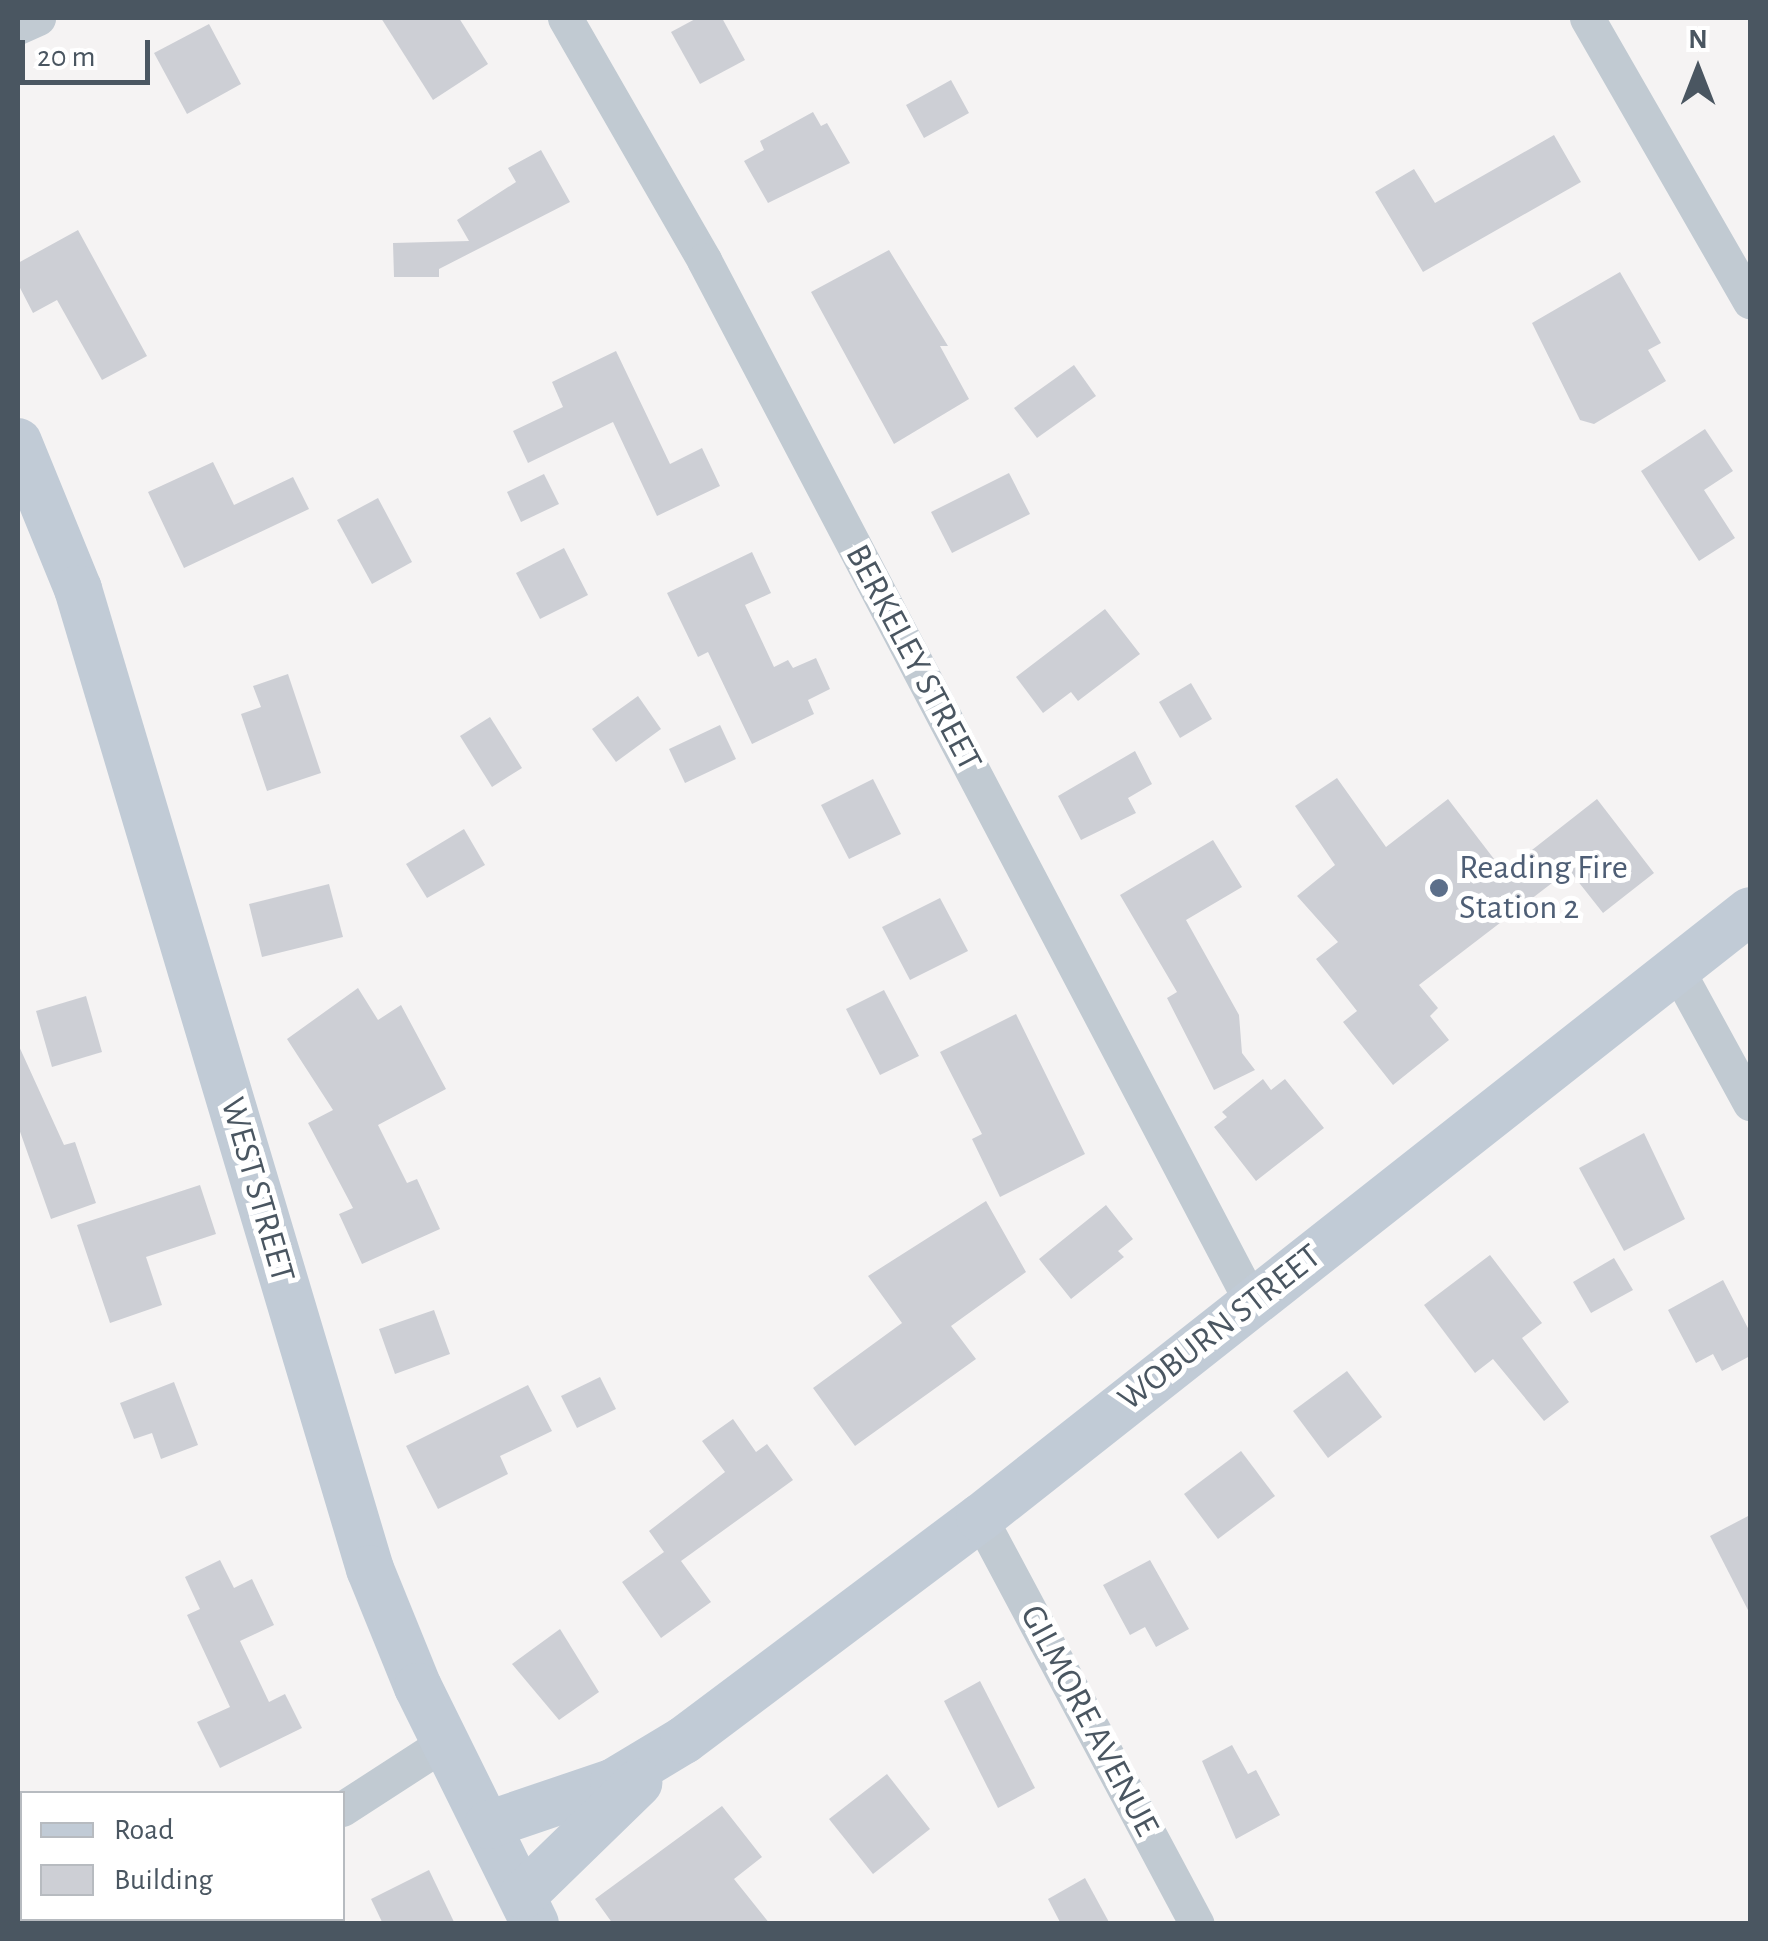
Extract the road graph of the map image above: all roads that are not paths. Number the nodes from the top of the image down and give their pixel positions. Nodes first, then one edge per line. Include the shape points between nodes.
1 (38, 18) edge
2 (565, 18) edge
3 (1586, 18) edge
4 (18, 27) edge
5 (1750, 302) edge
6 (18, 442) edge
7 (1750, 911) edge
8 (1676, 968) junction
9 (1750, 1103) edge
10 (1252, 1302) junction
11 (980, 1518) junction
12 (684, 1740) junction
13 (444, 1743) junction
14 (345, 1807) edge
15 (488, 1825) junction
16 (529, 1909) edge
17 (1198, 1924) edge

1 - 4 street
2 - 10 street, BERKELEY STREET via 704,260
3 - 5 street
6 - 13 street, WEST STREET via 78,588 370,1569
7 - 8 street, WOBURN STREET
8 - 9 street
8 - 10 street, WOBURN STREET
10 - 11 street, WOBURN STREET
11 - 12 street, WOBURN STREET
11 - 17 street, GILMORE AVENUE
12 - 15 street, WOBURN STREET via 614,1782
12 - 16 street, WOBURN STREET
13 - 14 street
13 - 15 street, WEST STREET
15 - 16 street, WEST STREET

